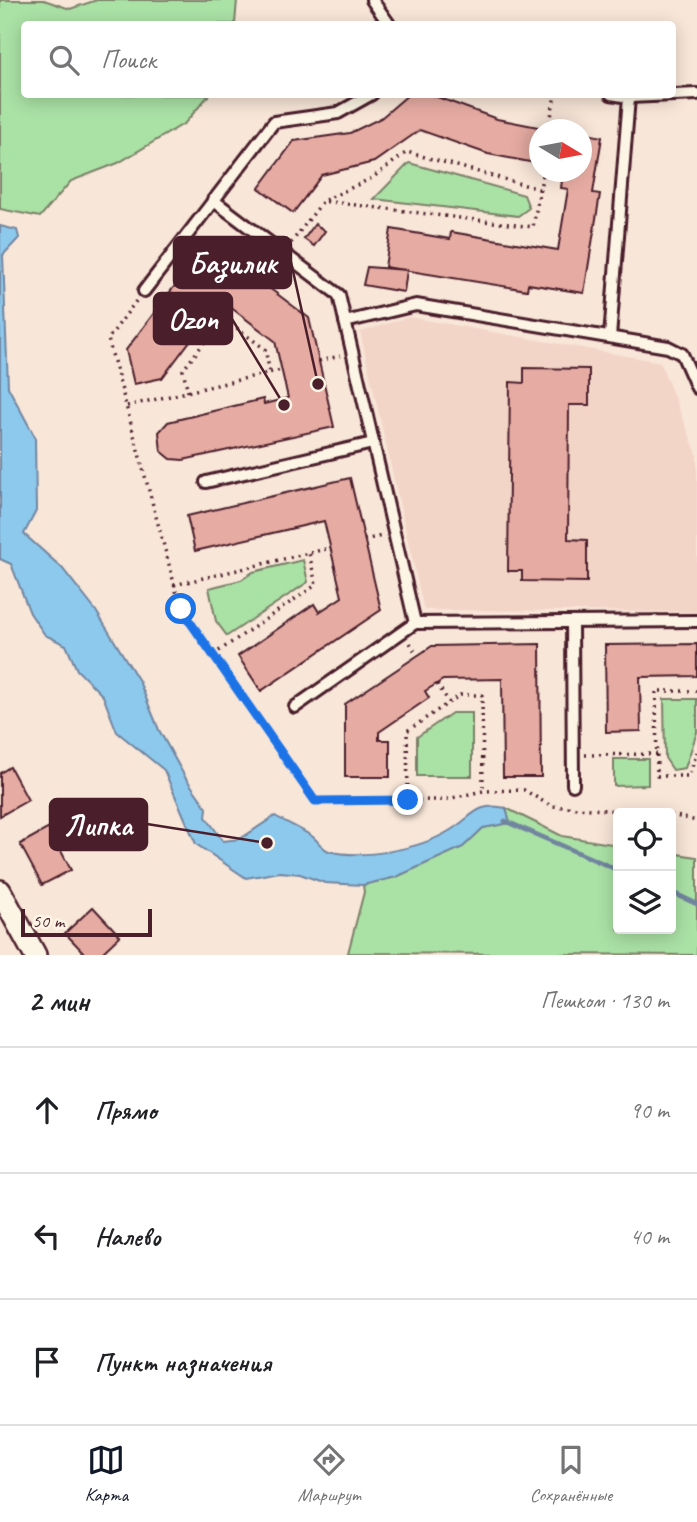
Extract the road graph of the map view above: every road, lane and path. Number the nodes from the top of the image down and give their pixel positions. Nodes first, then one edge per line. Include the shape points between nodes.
1 (372, 0) edge
2 (387, 21) edge
3 (697, 94) edge
4 (676, 95) edge
5 (366, 98) edge
6 (554, 98) edge
7 (629, 98) edge
8 (551, 119) edge
9 (540, 182) edge
10 (539, 189) junction
11 (213, 200) junction
12 (323, 201) junction
13 (284, 253) junction
14 (144, 291) joint
15 (345, 322) junction
16 (610, 337) junction
17 (353, 354) junction
18 (319, 361) dead end
19 (281, 370) dead end
20 (270, 373) junction
21 (697, 388) edge
22 (188, 392) junction
23 (126, 406) junction
24 (373, 443) junction
25 (206, 482) dead end
26 (330, 548) dead end
27 (309, 553) junction
28 (174, 585) junction
29 (697, 621) edge
30 (572, 622) junction
31 (415, 623) junction
32 (213, 655) junction
33 (437, 684) dead end
34 (697, 691) edge
35 (450, 702) junction
36 (295, 707) dead end
37 (697, 752) edge
38 (657, 754) junction
39 (573, 755) junction
40 (573, 785) dead end
41 (483, 791) junction
42 (408, 800) junction
43 (613, 811) edge
44 (676, 816) edge
45 (697, 821) edge
46 (0, 891) edge
47 (35, 955) edge

1 - 2 lane
3 - 4 lane
5 - 11 lane via 331,115 274,122
6 - 8 path
7 - 16 lane
9 - 10 path
10 - 12 path via 407,152 372,178
10 - 12 path via 533,227
11 - 13 lane
11 - 14 lane
12 - 13 path
13 - 15 lane via 339,295
14 - 23 path via 108,339
15 - 16 lane via 416,305
15 - 17 lane
16 - 21 lane via 676,349
17 - 18 path
17 - 24 lane
19 - 20 path
20 - 22 path
20 - 22 path via 265,349 223,318 183,370
22 - 23 path
23 - 28 path
24 - 25 lane
24 - 31 lane
26 - 27 path
27 - 28 path
27 - 32 path via 316,585
28 - 32 path via 181,609
29 - 30 lane
30 - 31 lane
30 - 39 lane
31 - 36 lane
32 - 42 path via 315,801
33 - 35 path
34 - 38 path via 656,691
35 - 41 path via 460,695 482,695
35 - 42 path via 407,731
37 - 38 path via 689,776 657,776
38 - 39 path
39 - 40 lane
41 - 42 path via 443,800
41 - 43 path via 524,790 551,806
44 - 45 path
46 - 47 street

